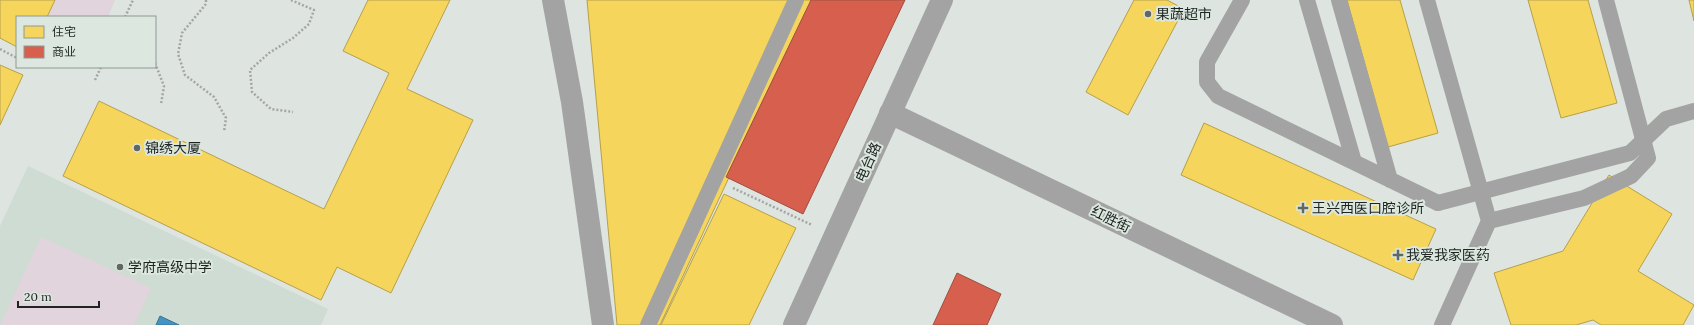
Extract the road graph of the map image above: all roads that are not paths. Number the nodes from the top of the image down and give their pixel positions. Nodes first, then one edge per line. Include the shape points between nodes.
1 (553, 0) edge
2 (796, 0) edge
3 (942, 0) edge
4 (1242, 0) edge
5 (1307, 0) edge
6 (1339, 0) edge
7 (1427, 0) edge
8 (1606, 0) edge
9 (1694, 111) edge
10 (890, 113) junction
11 (1354, 162) junction
12 (1390, 180) junction
13 (1489, 221) junction
14 (604, 325) edge
15 (648, 325) edge
16 (794, 325) edge
17 (1332, 325) edge
18 (1442, 325) edge

1 - 14 street via 572,102
2 - 15 lane
3 - 10 street, 电台路
4 - 11 lane via 1207,62 1207,82 1218,96
5 - 11 lane
6 - 12 lane
7 - 13 lane
8 - 13 lane via 1648,158 1631,176 1584,198
9 - 12 lane, bridge via 1666,119 1630,153 1438,204
10 - 16 street, 电台路
10 - 17 street, 红胜街
11 - 12 lane
13 - 18 lane

